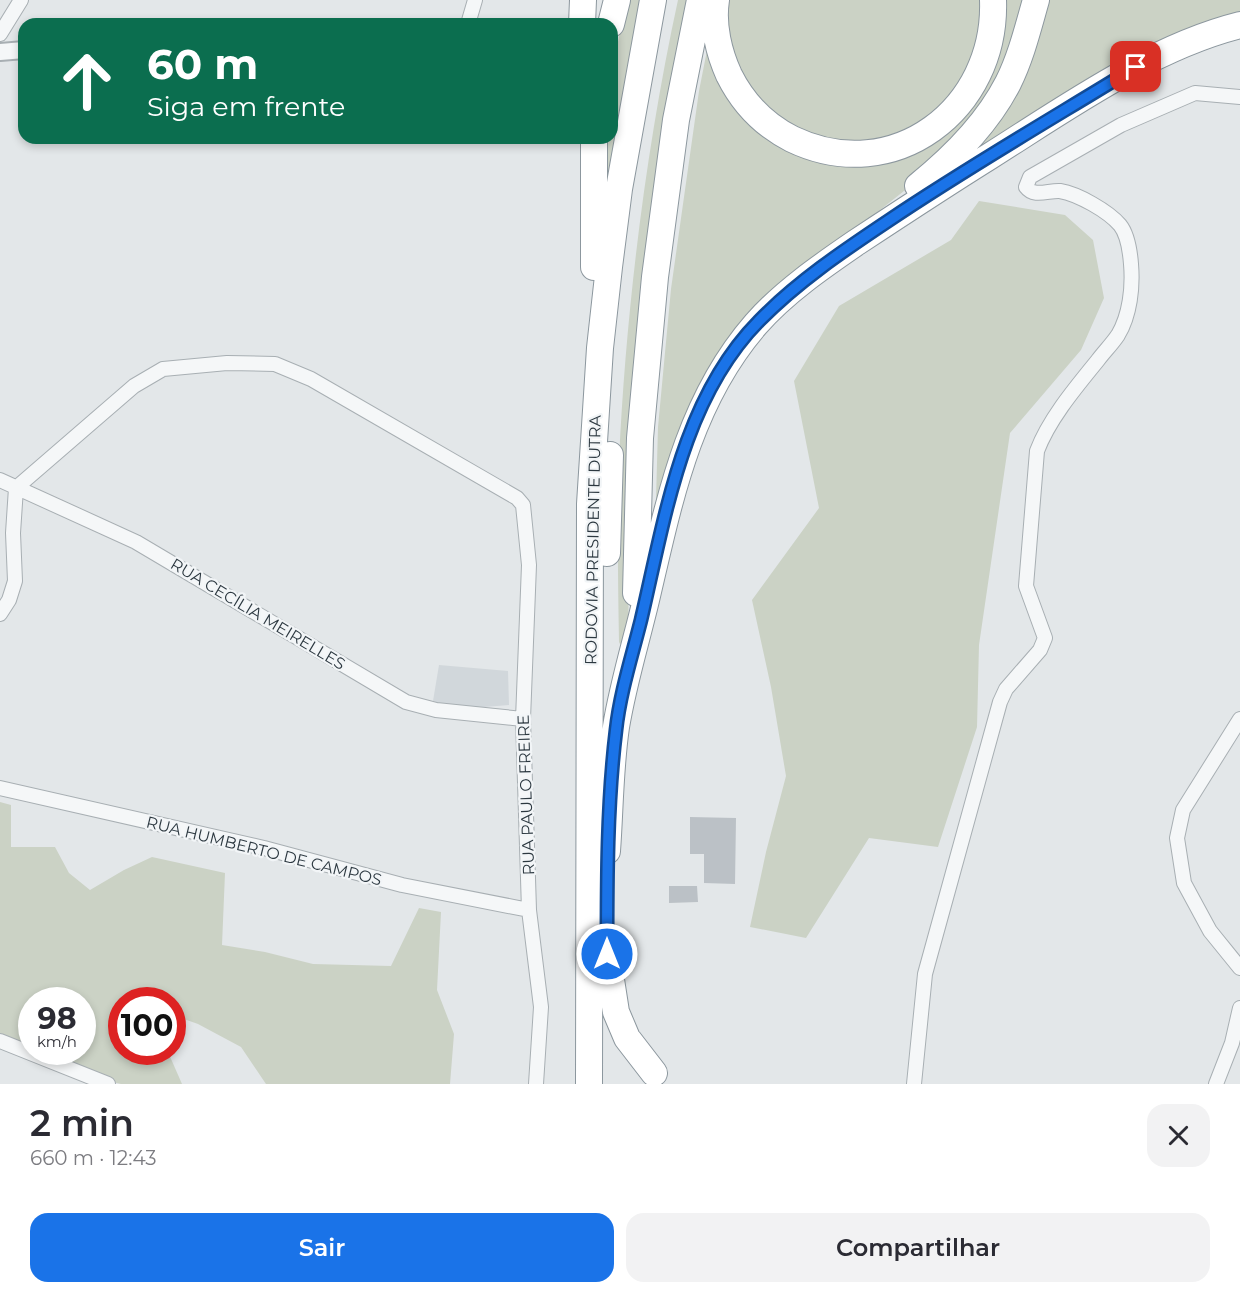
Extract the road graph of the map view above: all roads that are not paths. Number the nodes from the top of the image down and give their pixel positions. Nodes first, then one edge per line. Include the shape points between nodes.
1 (21, 0) edge
2 (475, 0) edge
3 (583, 0) edge
4 (616, 0) edge
5 (652, 0) edge
6 (669, 0) edge
7 (700, 0) edge
8 (716, 0) edge
9 (993, 0) edge
10 (1036, 0) edge
11 (470, 18) edge
12 (582, 18) edge
13 (612, 18) edge
14 (1240, 25) edge
15 (0, 34) edge
16 (18, 50) edge
17 (0, 52) edge
18 (1240, 97) edge
19 (593, 144) edge
20 (834, 258) junction
21 (0, 480) edge
22 (16, 488) junction
23 (590, 504) junction
24 (0, 614) edge
25 (635, 644) junction
26 (523, 719) junction
27 (1240, 719) edge
28 (0, 788) edge
29 (607, 851) junction
30 (529, 910) junction
31 (607, 954) junction
32 (1240, 968) edge
33 (1240, 1008) edge
34 (0, 1041) edge
35 (654, 1073) dead end
36 (108, 1084) edge
37 (536, 1084) edge
38 (589, 1084) edge
39 (606, 1084) edge
40 (914, 1084) edge
41 (1216, 1084) edge

1 - 15 street
2 - 11 street
3 - 12 highway
4 - 13 highway
5 - 23 highway, RODOVIA PRESIDENTE DUTRA via 609,267
6 - 29 highway, RODOVIA PRESIDENTE DUTRA via 638,174 615,374 607,556
7 - 25 highway via 676,120 652,298 640,438
8 - 9 highway via 716,28 724,64 742,98 766,123 804,144 853,153 886,150 905,143 949,116 971,89 987,53
10 - 20 highway via 1008,83 984,122 944,164
14 - 20 highway via 1198,38 1136,67 937,189
16 - 17 street
18 - 40 street via 1195,93 1111,131 1030,177 1026,187 1034,193 1070,194 1094,205 1121,226 1127,238 1131,295 1119,334 1074,389 1037,451 1026,578 1044,632 1044,644 1006,689 1000,702 925,974
19 - 23 highway via 596,226 589,392
20 - 25 highway via 758,321 721,370 703,404 675,481
21 - 22 street, RUA CECÍLIA MEIRELLES
22 - 24 street via 12,532 15,581
22 - 26 street, RUA CECÍLIA MEIRELLES via 136,542 406,702 436,710
22 - 26 street, RUA PAULO FREIRE via 134,386 163,369 227,363 275,364 311,379 524,505 529,566
23 - 38 highway, RODOVIA PRESIDENTE DUTRA
25 - 29 highway via 616,728
26 - 30 street, RUA PAULO FREIRE
27 - 32 street via 1183,810 1177,838 1184,883 1210,931
28 - 30 street, RUA HUMBERTO DE CAMPOS via 264,848 402,885
29 - 31 highway, RODOVIA PRESIDENTE DUTRA
30 - 37 street, RUA PAULO FREIRE via 541,1007
31 - 35 highway via 616,1012 627,1038
31 - 39 highway, RODOVIA PRESIDENTE DUTRA
33 - 41 street
34 - 36 street

